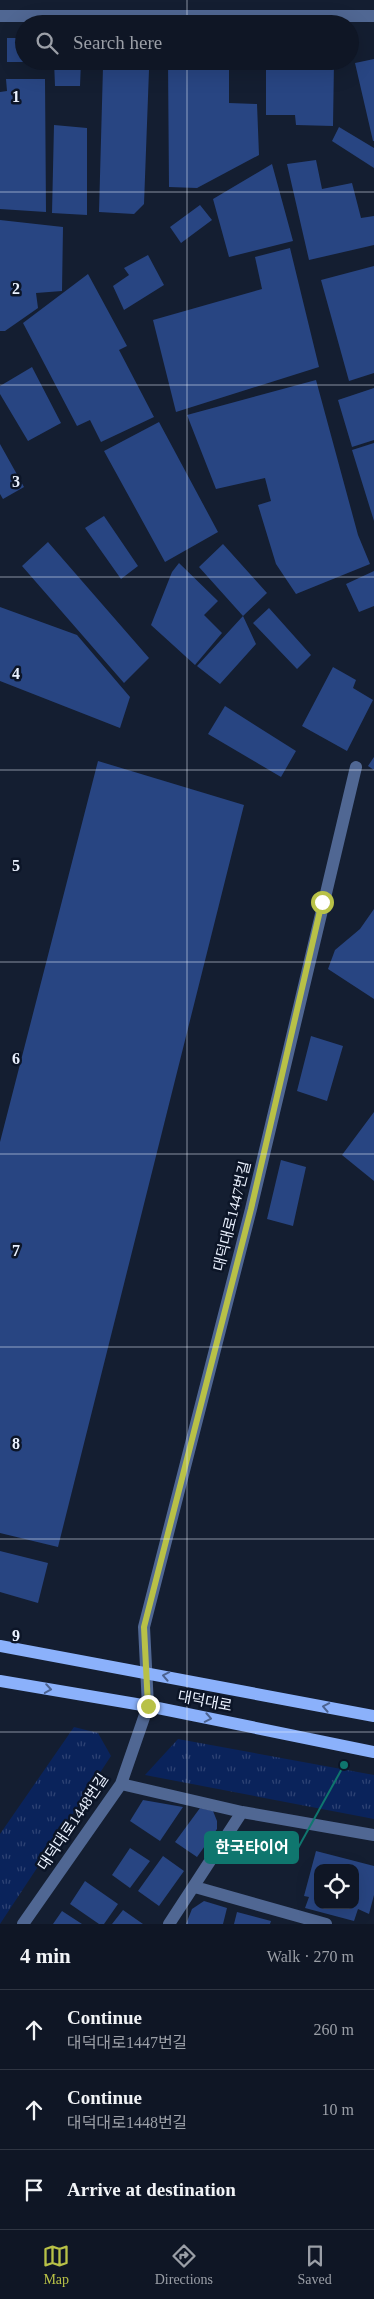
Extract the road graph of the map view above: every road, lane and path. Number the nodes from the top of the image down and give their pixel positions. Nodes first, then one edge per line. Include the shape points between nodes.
1 (0, 16) edge
2 (15, 16) edge
3 (359, 16) edge
4 (374, 16) edge
5 (356, 767) dead end
6 (0, 1646) edge
7 (148, 1673) junction
8 (0, 1681) edge
9 (148, 1706) junction
10 (374, 1716) edge
11 (374, 1752) edge
12 (120, 1784) junction
13 (242, 1812) junction
14 (374, 1835) edge
15 (195, 1887) junction
16 (22, 1924) edge
17 (169, 1924) edge
18 (326, 1924) edge

1 - 2 street
3 - 4 street
5 - 7 street, 대덕대로1447번길 via 251,1209 144,1627
6 - 7 main road, 대덕대로
7 - 9 street, 대덕대로1448번길
10 -> 7 main road, 대덕대로
8 -> 9 main road, 대덕대로
9 -> 11 main road, 대덕대로
9 - 12 street, 대덕대로1448번길
12 - 13 street
12 - 16 street, 대덕대로1448번길
13 - 14 street
13 - 15 street
15 - 17 street
15 - 18 street

